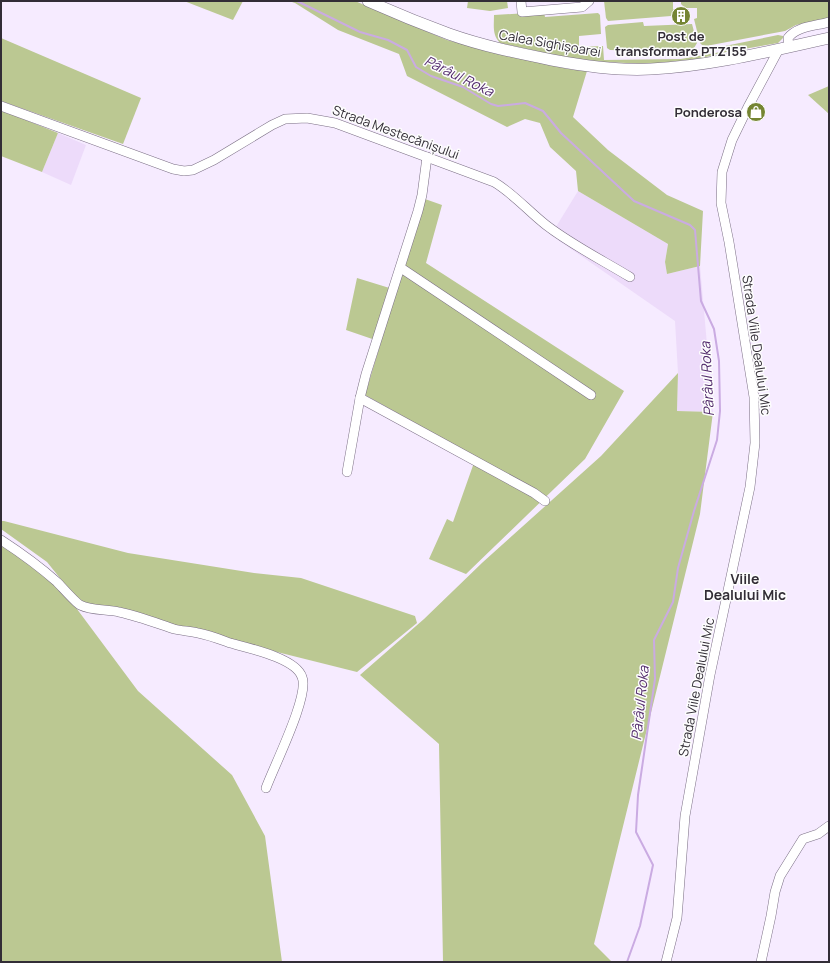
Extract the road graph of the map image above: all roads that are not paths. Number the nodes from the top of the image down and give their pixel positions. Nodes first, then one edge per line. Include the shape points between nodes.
1 (368, 1) edge
2 (521, 1) edge
3 (589, 1) edge
4 (829, 22) edge
5 (829, 38) edge
6 (784, 48) junction
7 (1, 106) edge
8 (427, 157) junction
9 (401, 268) junction
10 (630, 277) dead end
11 (591, 395) dead end
12 (360, 398) junction
13 (347, 472) dead end
14 (545, 501) dead end
15 (1, 540) edge
16 (266, 788) dead end
17 (829, 826) edge
18 (666, 962) edge
19 (761, 962) edge

1 - 6 main road, Calea Sighișoarei via 458,37 517,53 578,64 650,69 699,64
2 - 3 street via 522,12 582,7
4 - 6 street, Strada Viile Dealului Mic via 792,33
5 - 6 main road, Calea Sighișoarei
6 - 18 street, Strada Viile Dealului Mic via 749,105 732,140 722,172 721,202 754,397 755,443 750,487 710,675 687,809 678,918
7 - 8 street, Strada Mestecănișului via 184,171 193,170 214,160 262,130 291,118 335,123
8 - 9 street via 422,195
8 - 10 street, Strada Mestecănișului via 505,188 560,235
9 - 11 street
9 - 12 street
12 - 13 street
12 - 14 street
15 - 16 street via 36,563 79,604 87,608 118,612 176,629 197,632 256,650 295,667 302,675 303,694
17 - 19 street via 818,834 803,839 780,876

